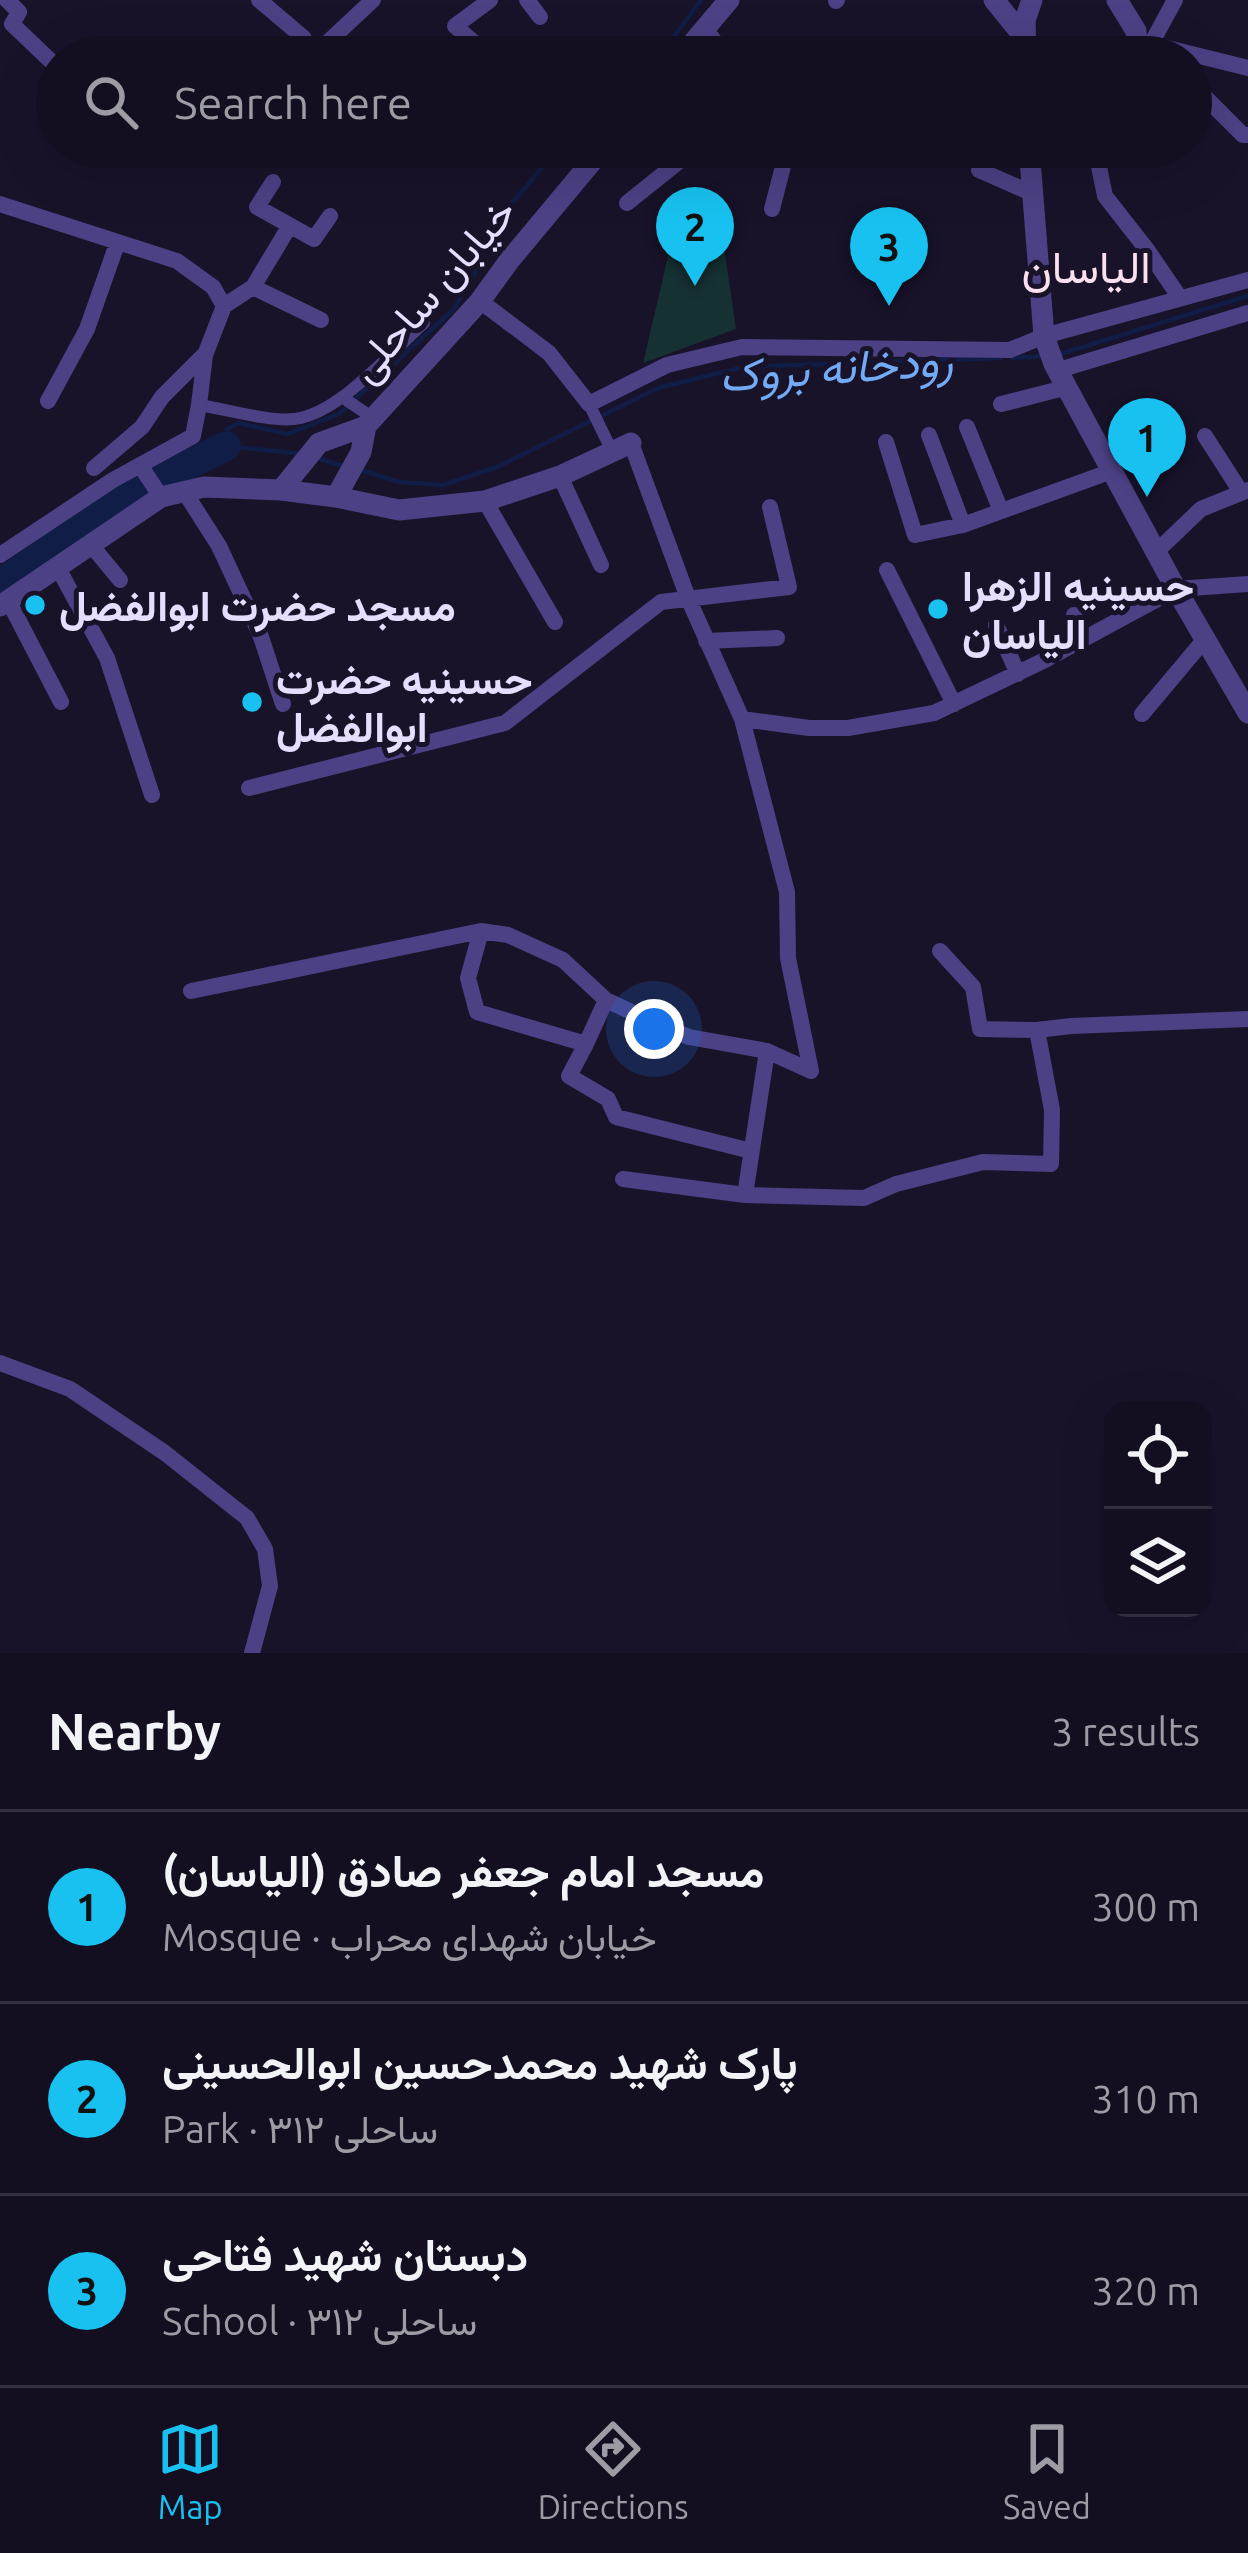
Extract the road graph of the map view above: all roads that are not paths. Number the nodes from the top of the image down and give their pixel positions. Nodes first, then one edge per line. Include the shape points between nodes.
1 (7, 0) edge
2 (373, 0) edge
3 (490, 0) edge
4 (527, 0) edge
5 (729, 0) edge
6 (994, 0) edge
7 (1032, 0) edge
8 (1117, 0) edge
9 (1175, 0) edge
10 (266, 2) edge
11 (541, 17) dead end
12 (705, 29) junction
13 (302, 36) edge
14 (334, 36) edge
15 (466, 36) edge
16 (699, 36) edge
17 (710, 36) edge
18 (1018, 36) edge
19 (1025, 36) edge
20 (1139, 36) edge
21 (1157, 36) edge
22 (36, 48) edge
23 (1212, 63) edge
24 (1248, 68) edge
25 (1212, 104) edge
26 (1248, 135) edge
27 (586, 168) edge
28 (671, 168) edge
29 (783, 168) edge
30 (1099, 168) edge
31 (979, 170) dead end
32 (1030, 170) edge
33 (274, 182) dead end
34 (627, 203) dead end
35 (0, 204) edge
36 (772, 209) dead end
37 (330, 216) dead end
38 (289, 227) junction
39 (117, 244) junction
40 (1248, 280) edge
41 (253, 287) junction
42 (1180, 298) junction
43 (480, 301) junction
44 (224, 306) junction
45 (1248, 313) edge
46 (321, 320) dead end
47 (424, 322) dead end
48 (1045, 339) junction
49 (205, 355) junction
50 (1060, 374) junction
51 (342, 397) junction
52 (48, 401) dead end
53 (589, 404) junction
54 (1001, 404) dead end
55 (200, 405) junction
56 (370, 422) junction
57 (968, 427) dead end
58 (929, 435) dead end
59 (1205, 436) dead end
60 (886, 442) dead end
61 (622, 447) junction
62 (142, 467) junction
63 (94, 468) dead end
64 (1112, 471) junction
65 (560, 476) junction
66 (280, 490) junction
67 (339, 490) junction
68 (184, 491) junction
69 (1244, 491) edge
70 (158, 492) junction
71 (485, 501) junction
72 (770, 507) dead end
73 (1001, 511) junction
74 (963, 525) junction
75 (91, 545) junction
76 (1156, 552) junction
77 (0, 555) edge
78 (601, 565) dead end
79 (58, 568) junction
80 (887, 570) dead end
81 (120, 580) dead end
82 (1246, 580) edge
83 (1176, 589) junction
84 (688, 598) junction
85 (4, 603) edge
86 (1075, 615) dead end
87 (554, 622) dead end
88 (996, 625) dead end
89 (777, 638) dead end
90 (1084, 639) junction
91 (1204, 639) junction
92 (706, 641) junction
93 (1018, 674) junction
94 (61, 702) dead end
95 (283, 704) dead end
96 (954, 704) junction
97 (1248, 713) edge
98 (1142, 714) dead end
99 (742, 719) junction
100 (249, 788) dead end
101 (152, 795) dead end
102 (481, 931) junction
103 (940, 951) dead end
104 (191, 991) dead end
105 (606, 1000) junction
106 (1248, 1018) edge
107 (1037, 1030) junction
108 (586, 1044) junction
109 (767, 1052) junction
110 (751, 1150) junction
111 (623, 1179) dead end
112 (745, 1195) junction
113 (0, 1363) edge
114 (252, 1653) edge

1 - 22 street via 20,11 11,24
2 - 14 street
3 - 15 street via 454,26
4 - 11 street
5 - 12 street
6 - 18 street
7 - 19 street
8 - 20 street
9 - 21 street
10 - 13 street
12 - 16 street
12 - 17 street
23 - 24 street
25 - 26 street
27 - 43 street, خیابان ساحلی
28 - 34 street
29 - 36 street
30 - 42 street via 1105,196
31 - 32 street
32 - 48 street
33 - 38 street via 257,207
35 - 39 street
37 - 38 street via 314,239
38 - 41 street
39 - 44 street via 177,261 213,287
39 - 52 street via 87,329
40 - 42 street
41 - 44 street
41 - 46 street
42 - 48 street
43 - 53 street via 549,353
43 - 56 street, خیابان ساحلی
44 - 49 street
45 - 50 street
47 - 51 street
48 - 50 street
48 - 53 street via 1010,350 742,347 667,365
49 - 55 street
49 - 63 street
50 - 54 street
50 - 64 street
51 - 55 street via 289,421
51 - 56 street
53 - 61 street
55 - 62 street via 193,436
56 - 66 street, خیابان ساحلی via 319,443
56 - 67 street, خیابان ساحلی
57 - 73 street
58 - 74 street
59 - 69 street
60 - 74 street via 915,535
61 - 65 street
61 - 84 street
62 - 70 street
62 - 77 street
64 - 73 street
64 - 76 street
65 - 71 street
65 - 78 street
66 - 67 street
66 - 68 street
67 - 71 street via 399,509
68 - 70 street
68 - 95 street via 236,581
69 - 76 street via 1201,509
70 - 75 street
71 - 87 street
72 - 84 street via 789,587
73 - 74 street
75 - 79 street
75 - 81 street
76 - 83 street
79 - 85 street
79 - 101 street via 107,658
80 - 96 street
82 - 83 street
83 - 90 street
83 - 91 street
84 - 92 street
84 - 100 street via 661,602 505,723
85 - 94 street
86 - 90 street
88 - 93 street
89 - 92 street
90 - 93 street
91 - 97 street
91 - 98 street
92 - 99 street
93 - 96 street
96 - 99 street via 848,728
99 - 109 street via 788,892 788,958 811,1071
102 - 104 street
102 - 105 street via 563,960
102 - 108 street via 468,978 477,1012
103 - 107 street via 974,987 980,1029
105 - 108 street
105 - 109 street via 689,1037
106 - 107 street
107 - 112 street via 1052,1110 1051,1164 983,1162 864,1198
108 - 110 street via 569,1076 608,1099 616,1117
109 - 110 street
110 - 112 street
111 - 112 street
113 - 114 street via 70,1389 247,1518 266,1549 270,1586

